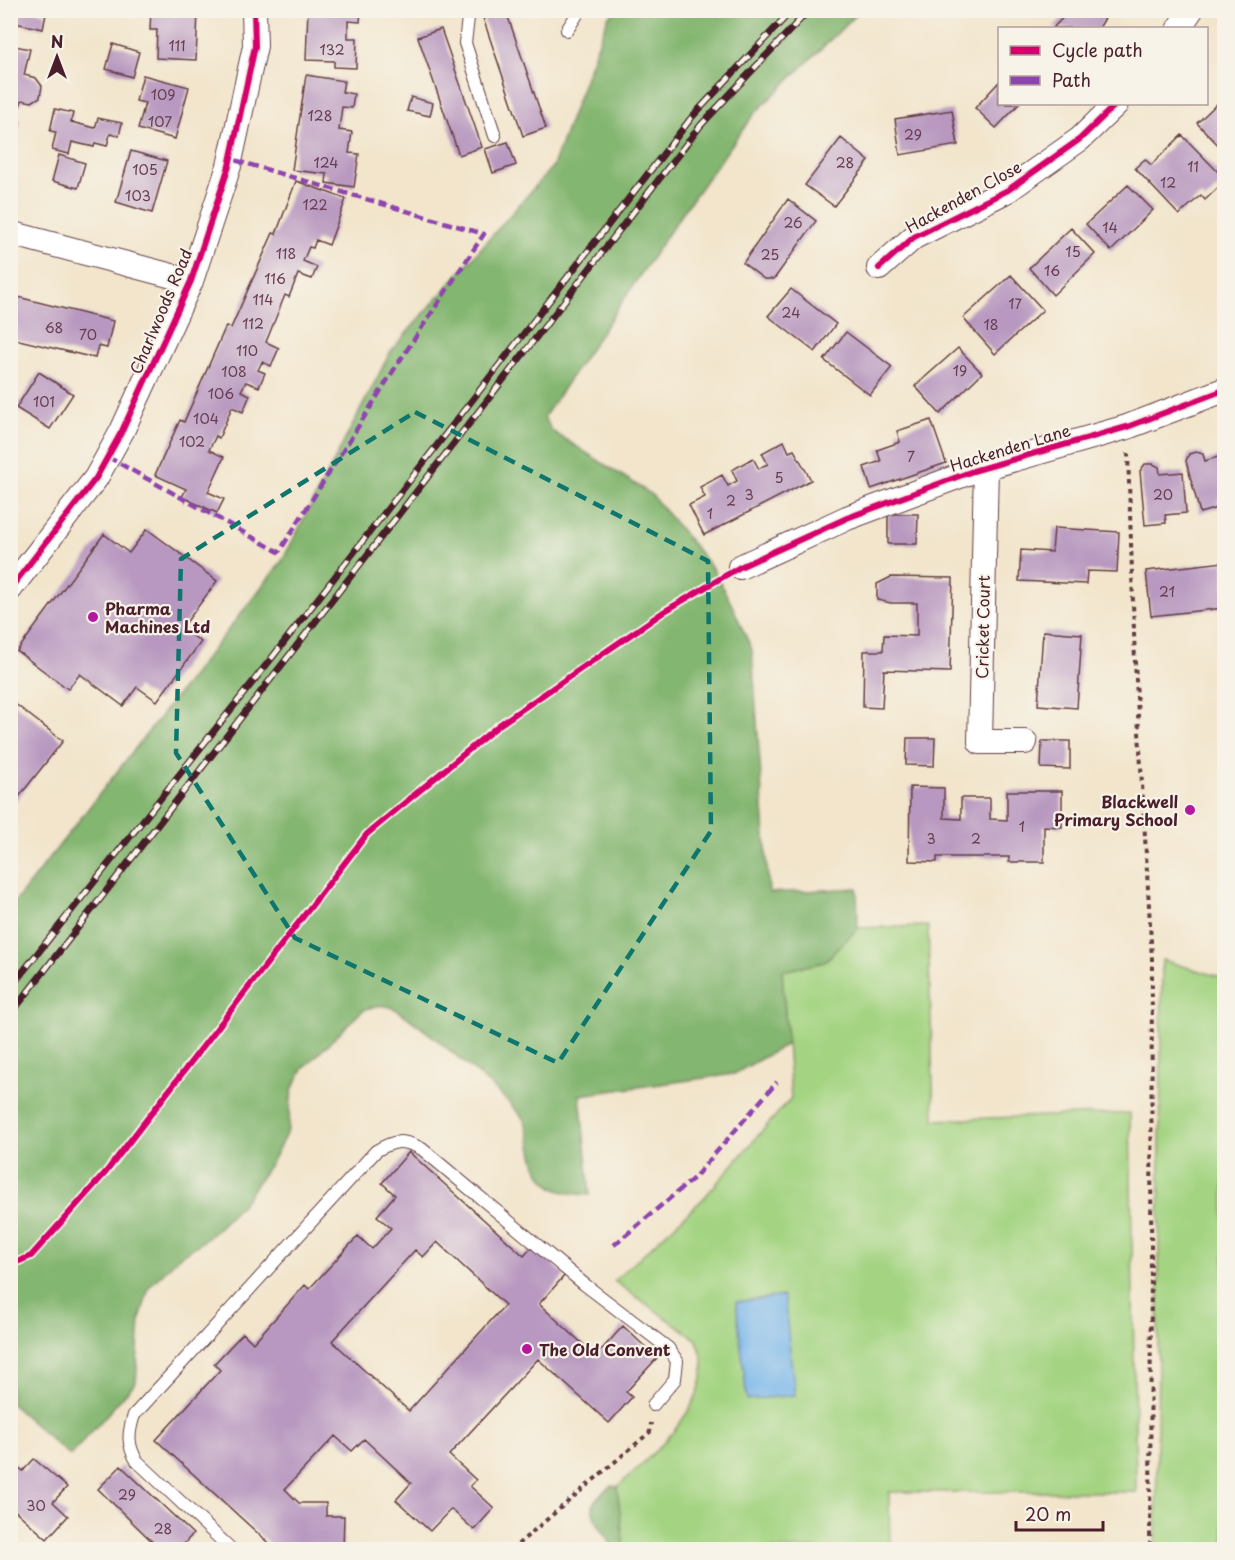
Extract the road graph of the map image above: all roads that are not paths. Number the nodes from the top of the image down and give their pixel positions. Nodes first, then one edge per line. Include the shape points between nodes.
1 (254, 10) edge
2 (469, 10) edge
3 (580, 10) edge
4 (1191, 10) edge
5 (1180, 27) edge
6 (567, 30) dead end
7 (1115, 105) edge
8 (495, 136) dead end
9 (10, 233) edge
10 (879, 268) dead end
11 (191, 281) junction
12 (1224, 390) edge
13 (986, 466) junction
14 (740, 567) dead end
15 (10, 589) edge
16 (1025, 742) dead end
17 (654, 1405) road end
18 (232, 1550) edge

1 - 11 street, Charlwoods Road via 255,46 230,166
2 - 8 lane via 465,43
3 - 6 lane
4 - 5 street
7 - 10 street, Hackenden Close via 1080,140 1017,183 914,237
9 - 11 street
11 - 15 street, Charlwoods Road via 122,431 96,478
12 - 13 street, Hackenden Lane via 1127,427
13 - 14 street, Hackenden Lane via 847,518
13 - 16 street, Cricket Court via 980,742
17 - 18 lane via 675,1378 677,1360 669,1348 584,1284 422,1149 407,1141 391,1141 376,1151 134,1416 128,1432 129,1449 137,1461

